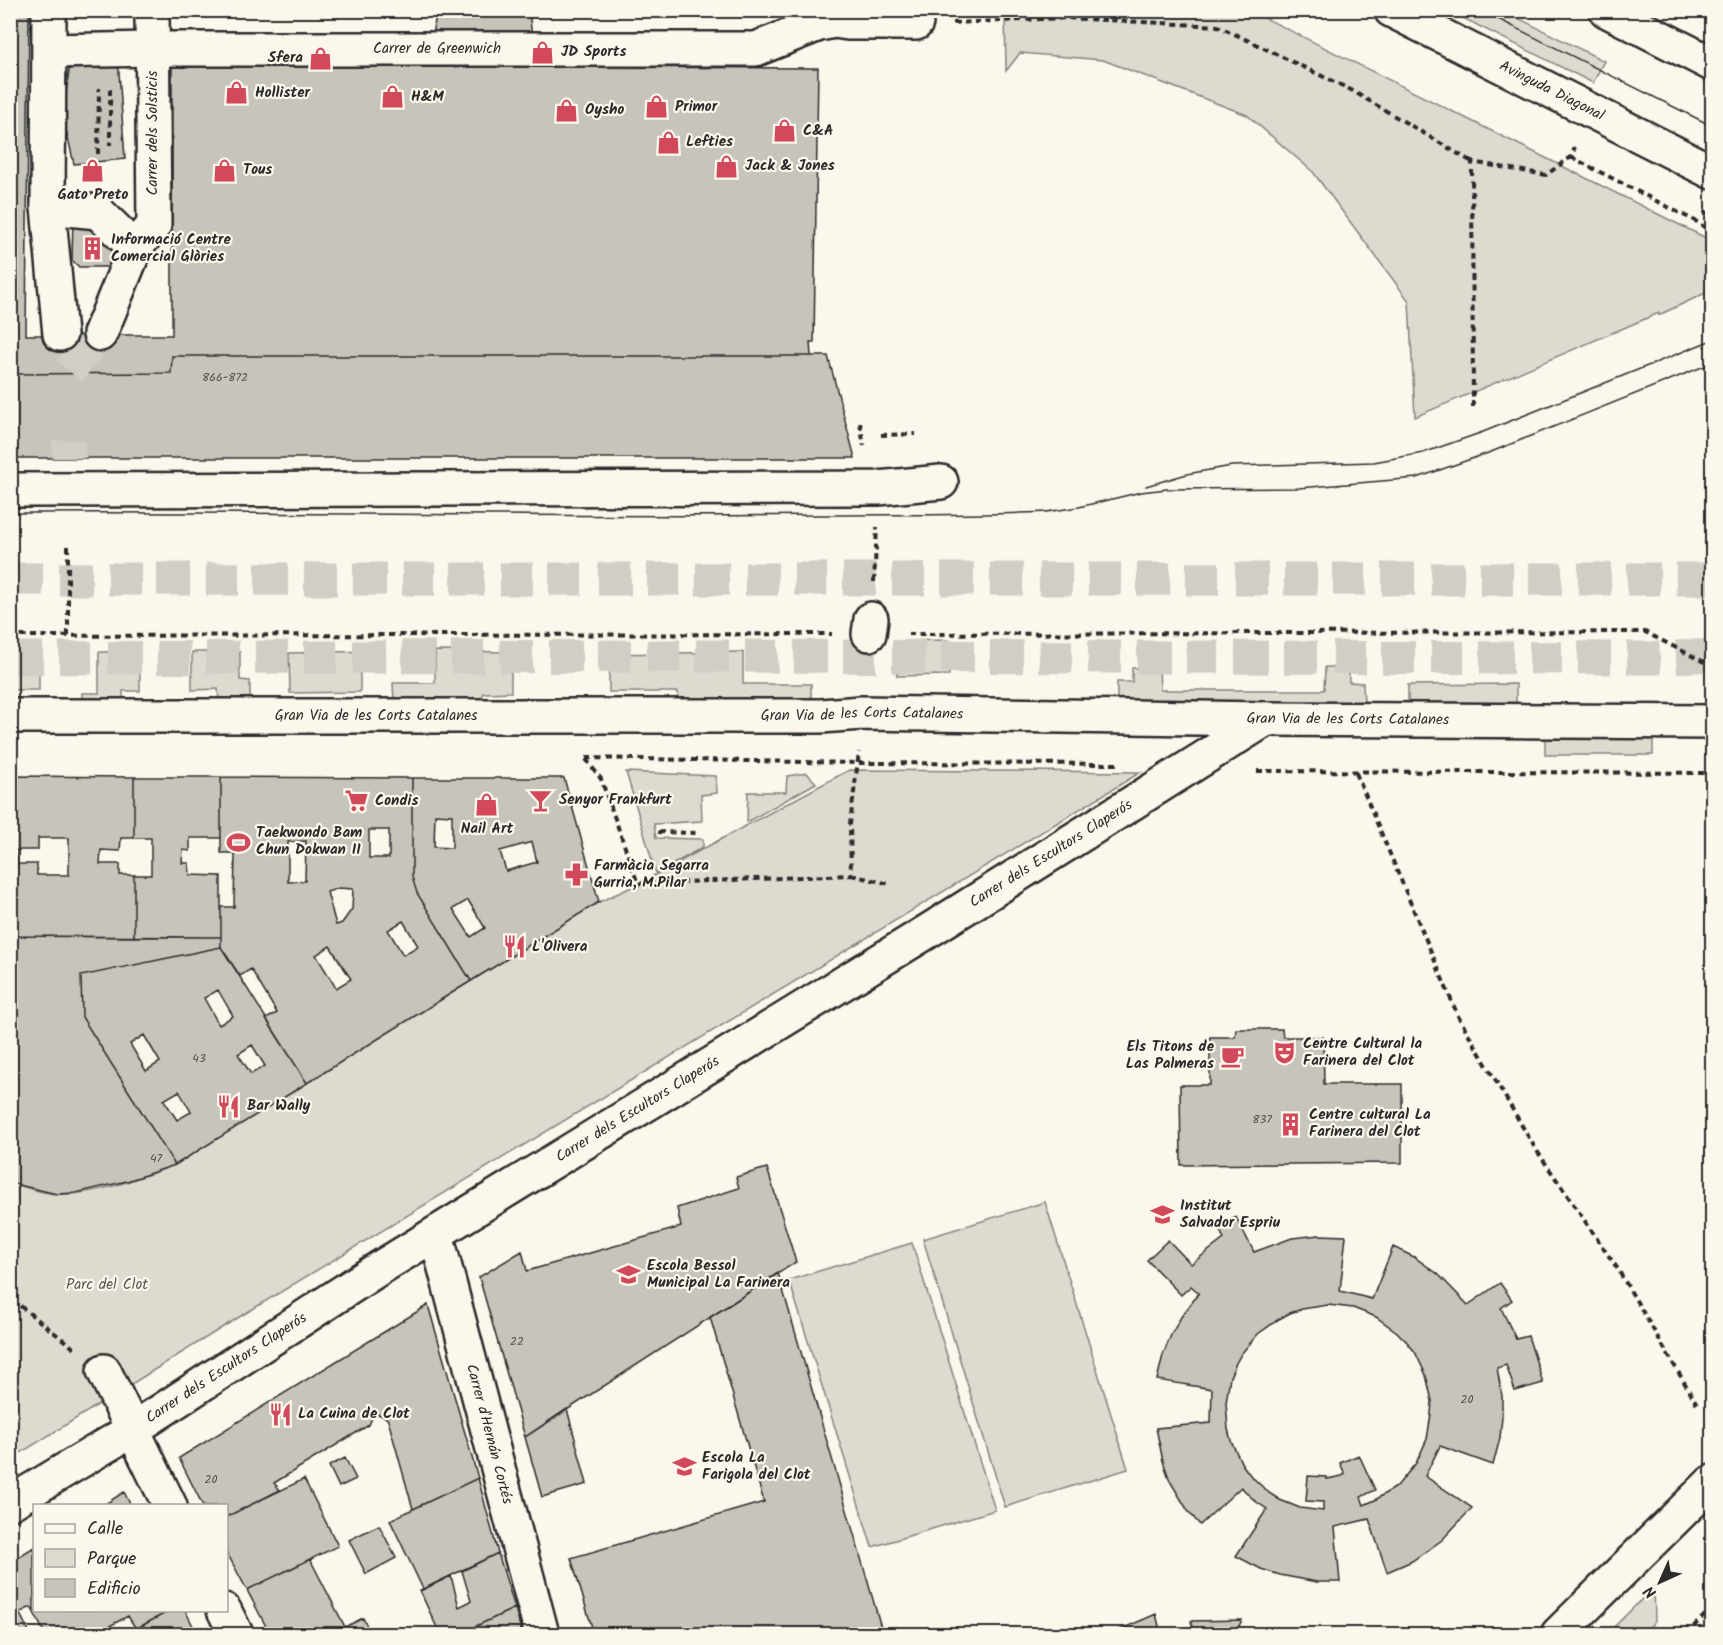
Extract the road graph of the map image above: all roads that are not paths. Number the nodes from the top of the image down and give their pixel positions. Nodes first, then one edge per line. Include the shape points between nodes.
1 (49, 10) edge
2 (152, 10) edge
3 (1391, 10) edge
4 (1606, 10) edge
5 (821, 19) edge
6 (916, 23) dead end
7 (153, 49) junction
8 (50, 51) junction
9 (1713, 64) edge
10 (1713, 172) edge
11 (48, 207) junction
12 (135, 248) junction
13 (60, 334) dead end
14 (100, 334) tunnel mouth
15 (941, 482) dead end
16 (10, 490) edge
17 (10, 716) edge
18 (1266, 719) junction
19 (1713, 722) edge
20 (436, 1234) junction
21 (104, 1371) road end
22 (132, 1430) junction
23 (1713, 1482) edge
24 (10, 1503) edge
25 (169, 1504) edge
26 (224, 1612) edge
27 (236, 1635) edge
28 (542, 1635) edge
29 (1558, 1635) edge

1 - 8 street
2 - 7 street, Carrer dels Solsticis
3 - 10 street, Avinguda Diagonal
4 - 9 street
5 - 6 street, Carrer de Greenwich
5 - 7 street, Carrer de Greenwich via 756,49
7 - 8 street, Carrer de Greenwich
7 - 12 street, Carrer dels Solsticis via 154,225
8 - 11 street
11 - 12 street via 98,212
11 - 13 street
12 - 14 street, Carrer dels Solsticis
15 - 16 street via 878,488
17 - 18 street, Gran Via de les Corts Catalanes via 862,713
18 - 19 street, Gran Via de les Corts Catalanes
18 - 20 street, Carrer dels Escultors Claperós
20 - 22 street, Carrer dels Escultors Claperós
20 - 28 street, Carrer d'Hernán Cortés
21 - 22 street
22 - 24 street, Carrer dels Escultors Claperós
22 - 25 street
23 - 29 street
26 - 27 street

